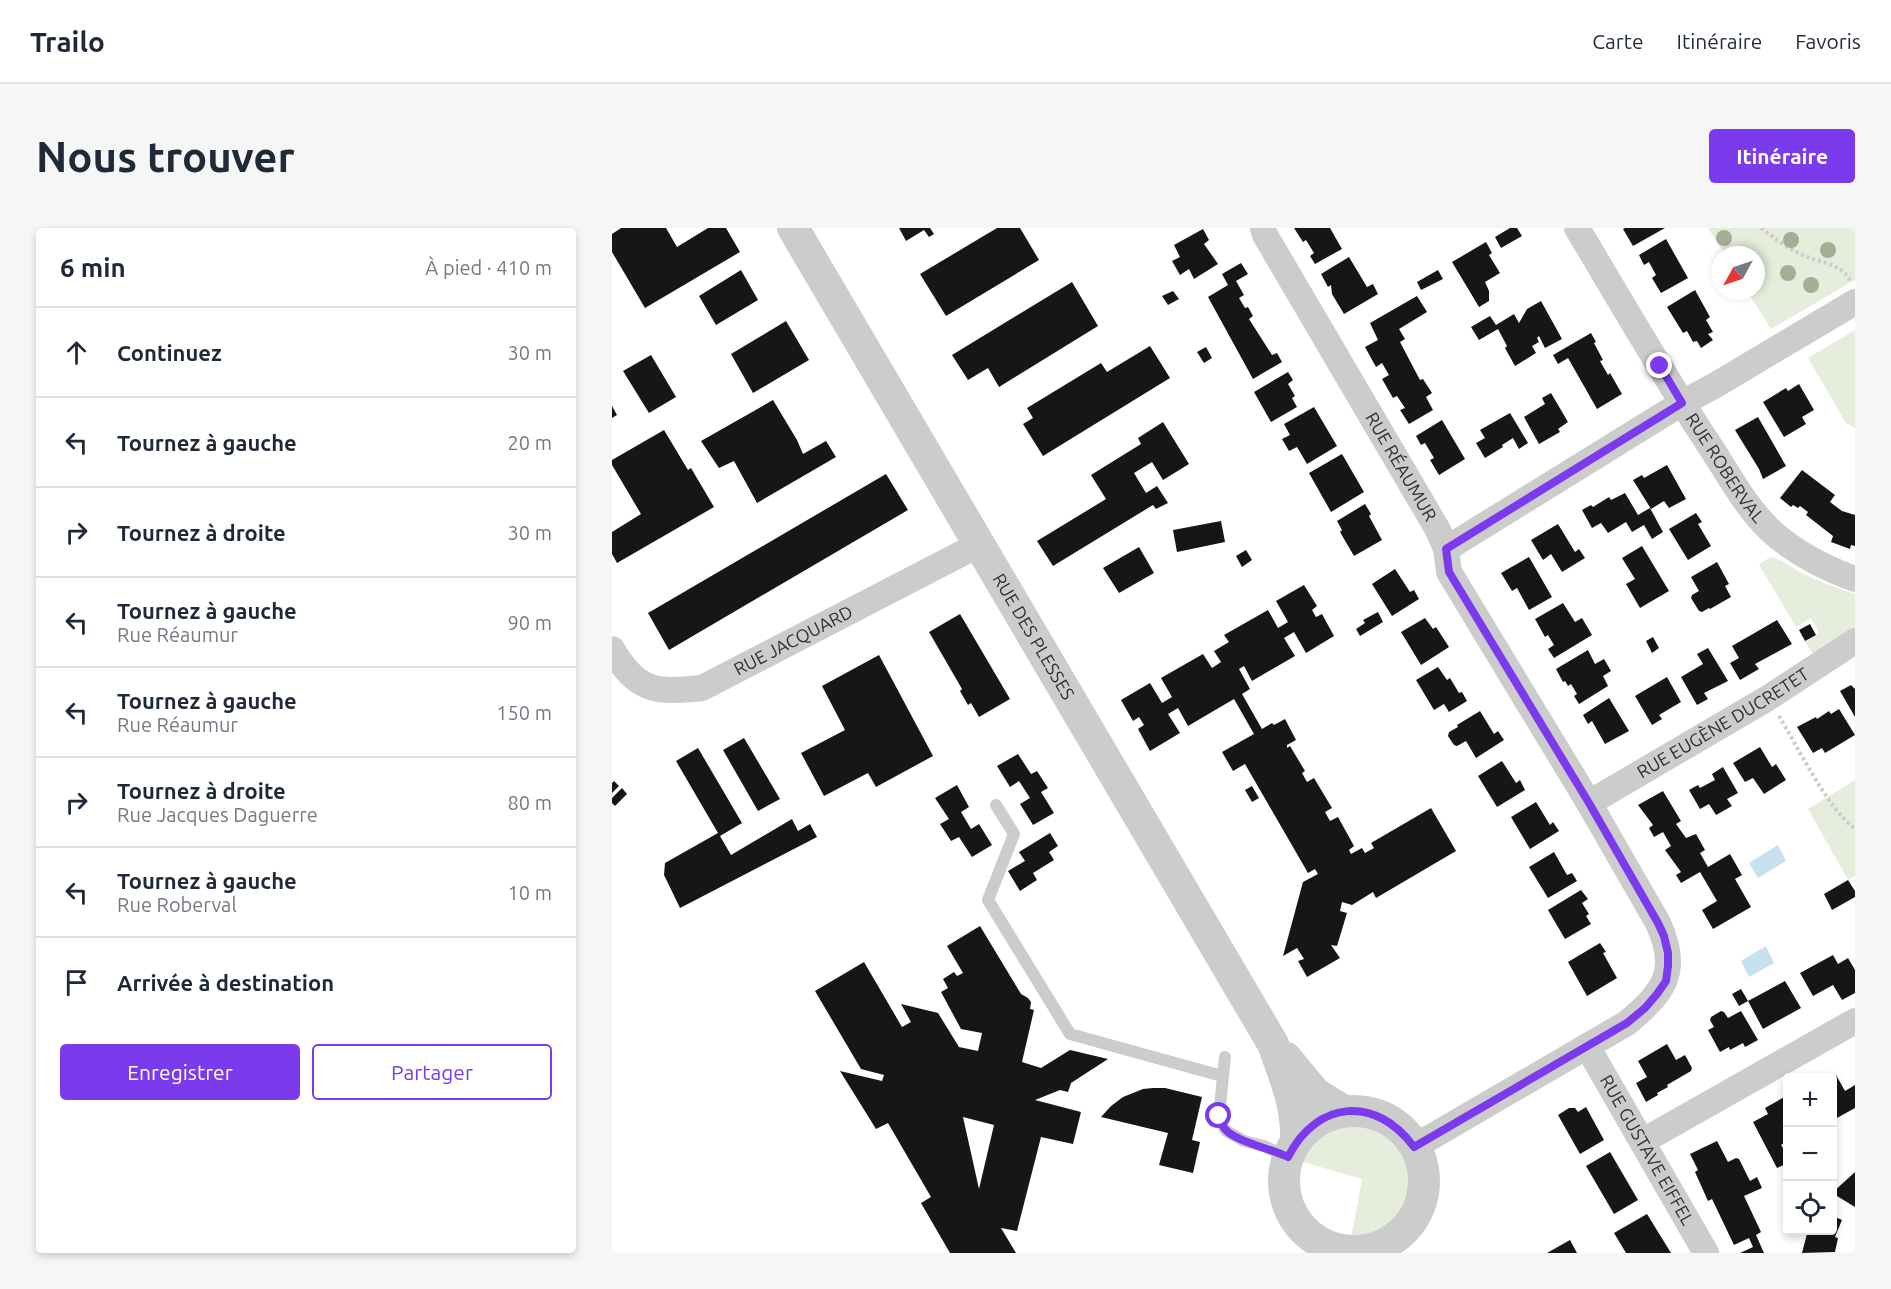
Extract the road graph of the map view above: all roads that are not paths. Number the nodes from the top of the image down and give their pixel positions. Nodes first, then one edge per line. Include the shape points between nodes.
1 (793, 228) edge
2 (1263, 228) edge
3 (1577, 228) edge
4 (1853, 292) edge
5 (1682, 403) junction
6 (980, 544) junction
7 (1446, 549) junction
8 (1855, 579) edge
9 (1855, 641) edge
10 (612, 649) edge
11 (1589, 803) junction
12 (996, 805) dead end
13 (1855, 1021) edge
14 (1273, 1044) junction
15 (1587, 1046) junction
16 (1225, 1057) dead end
17 (1222, 1076) junction
18 (1344, 1111) junction
19 (1643, 1141) junction
20 (1414, 1147) junction
21 (1292, 1148) junction
22 (1413, 1218) junction
23 (1315, 1247) edge
24 (1355, 1252) edge
25 (1410, 1253) edge
26 (1706, 1253) edge

1 - 6 street, RUE DES PLESSES
2 - 7 street, RUE RÉAUMUR
3 - 5 street, RUE ROBERVAL
4 - 5 street via 1714,386
5 - 7 street
5 - 8 street, RUE ROBERVAL via 1749,505 1771,530 1809,559
6 - 10 street, RUE JACQUARD via 702,688 650,688 626,671
6 - 14 street, RUE DES PLESSES
7 - 11 street, RUE RÉAUMUR via 1449,572
9 - 11 street, RUE EUGÈNE DUCRETET via 1768,698
11 - 15 street, RUE RÉAUMUR via 1658,923 1668,966 1666,981 1645,1008
12 - 17 lane via 1014,834 988,900 1070,1034
13 - 19 street
14 - 18 street, RUE DES PLESSES via 1315,1093
14 - 21 street, RUE DES PLESSES via 1291,1091 1297,1121
15 - 19 street, RUE GUSTAVE EIFFEL
15 - 20 street, RUE RÉAUMUR
16 - 17 lane
17 - 21 lane via 1219,1116 1225,1130 1244,1141
18 - 20 street via 1361,1111 1392,1122
18 - 21 street via 1322,1118 1304,1131
19 - 26 street, RUE GUSTAVE EIFFEL
20 - 22 street via 1424,1182
21 - 23 street via 1284,1172 1284,1188 1294,1218
22 - 24 street via 1391,1240
22 - 25 street
23 - 24 street

